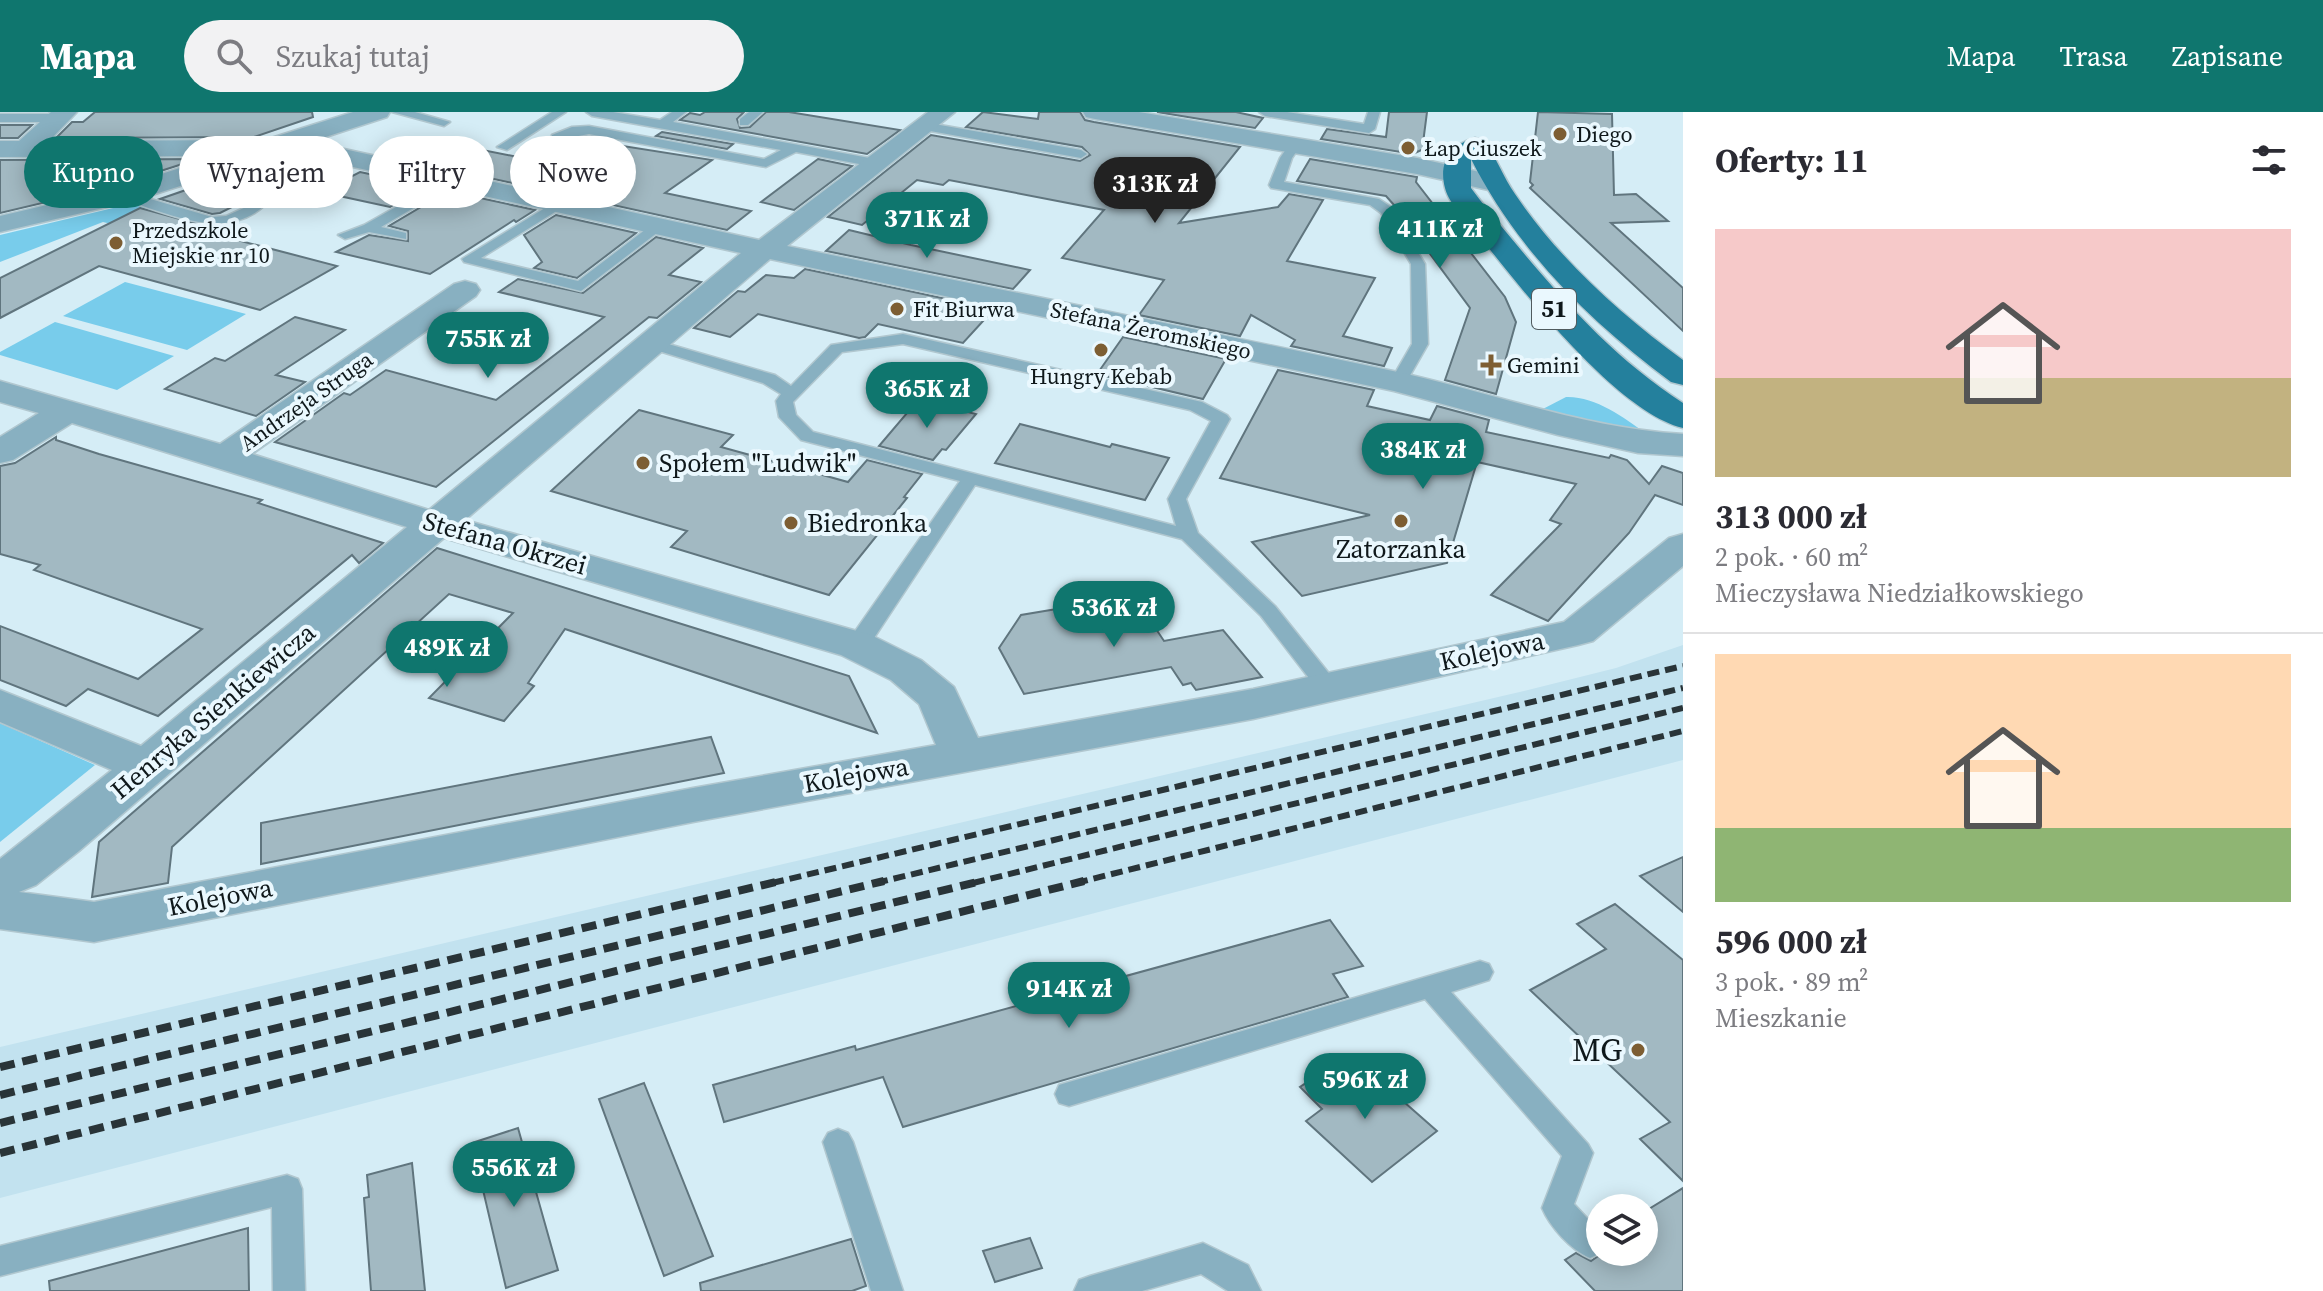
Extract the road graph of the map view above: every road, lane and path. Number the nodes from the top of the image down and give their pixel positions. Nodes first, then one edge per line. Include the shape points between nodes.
1 (378, 112) edge
2 (398, 112) edge
3 (560, 112) edge
4 (592, 112) edge
5 (680, 112) edge
6 (757, 112) edge
7 (1095, 112) edge
8 (1265, 112) edge
9 (1374, 112) edge
10 (62, 115) edge
11 (0, 118) edge
12 (933, 119) edge
13 (444, 122) dead end
14 (744, 122) dead end
15 (662, 124) junction
16 (309, 136) edge
17 (561, 136) edge
18 (621, 136) edge
19 (636, 139) edge
20 (1295, 145) junction
21 (503, 147) dead end
22 (179, 148) edge
23 (794, 148) junction
24 (13, 149) edge
25 (1081, 154) dead end
26 (875, 163) junction
27 (1457, 173) junction
28 (1493, 183) junction
29 (163, 207) edge
30 (68, 208) edge
31 (253, 208) edge
32 (403, 208) edge
33 (552, 208) edge
34 (576, 208) edge
35 (0, 224) edge
36 (659, 226) junction
37 (369, 228) junction
38 (345, 235) dead end
39 (401, 236) dead end
40 (763, 249) junction
41 (465, 290) dead end
42 (652, 344) junction
43 (1683, 375) edge
44 (1398, 382) junction
45 (0, 391) edge
46 (792, 394) junction
47 (66, 412) junction
48 (1683, 418) edge
49 (1683, 445) edge
50 (0, 452) edge
51 (225, 457) junction
52 (971, 478) junction
53 (435, 522) junction
54 (1189, 535) junction
55 (1683, 546) edge
56 (856, 645) junction
57 (1327, 686) junction
58 (0, 705) edge
59 (963, 755) junction
60 (148, 767) junction
61 (0, 879) edge
62 (0, 909) edge
63 (1480, 972) dead end
64 (1431, 988) junction
65 (1069, 1094) dead end
66 (838, 1142) dead end
67 (1586, 1239) edge
68 (0, 1261) edge
69 (289, 1291) edge
70 (887, 1291) edge
71 (1090, 1291) edge
72 (1245, 1291) edge

1 - 16 street
2 - 13 lane
3 - 21 lane
4 - 15 lane
5 - 15 lane
6 - 14 lane
7 - 20 street
8 - 9 lane via 1369,129
10 - 11 lane
10 - 24 street
12 - 25 lane
12 - 26 street, Henryka Sienkiewicza
15 - 23 lane
17 - 18 lane via 589,130
19 - 23 lane via 766,163
20 - 27 street
20 - 44 lane via 1276,185 1374,202 1386,210 1418,264 1420,344
22 - 24 street, Stefana Żeromskiego
23 - 26 lane
26 - 40 street, Henryka Sienkiewicza
27 - 28 street
27 - 28 main road, 51 via 1458,156 1477,136
27 - 48 main road, 51 via 1458,188 1470,206 1571,329 1611,367
28 - 43 main road, 51 via 1606,316
29 - 31 lane via 211,221 229,220
30 - 35 street
32 - 37 lane
33 - 36 lane via 469,259 581,286
34 - 36 street, Stefana Żeromskiego
36 - 40 street, Stefana Żeromskiego
37 - 38 lane
37 - 39 lane
40 - 42 street, Henryka Sienkiewicza
40 - 44 street, Stefana Żeromskiego
41 - 51 street, Andrzeja Struga
42 - 46 lane via 769,379
42 - 53 street, Henryka Sienkiewicza
44 - 49 street, Stefana Żeromskiego via 1558,425 1638,442
45 - 47 street, Stefana Okrzei
46 - 52 lane via 784,401 788,417 807,436
46 - 54 lane via 837,348 903,339 1196,406 1221,419 1177,499
47 - 50 street
47 - 51 street, Stefana Okrzei
51 - 53 street, Stefana Okrzei
52 - 54 lane
52 - 56 lane
53 - 56 street, Stefana Okrzei
53 - 60 street, Henryka Sienkiewicza
54 - 57 lane via 1268,611
55 - 57 street, Kolejowa via 1578,632
56 - 59 street, Stefana Okrzei via 906,670 938,697
57 - 59 street, Kolejowa
58 - 60 street
59 - 62 street, Kolejowa via 94,922
60 - 61 street, Henryka Sienkiewicza via 18,872
63 - 64 lane
64 - 65 lane
64 - 67 lane via 1578,1153 1557,1208
66 - 70 lane
68 - 69 lane via 287,1189
71 - 72 lane via 1203,1258 1237,1276

